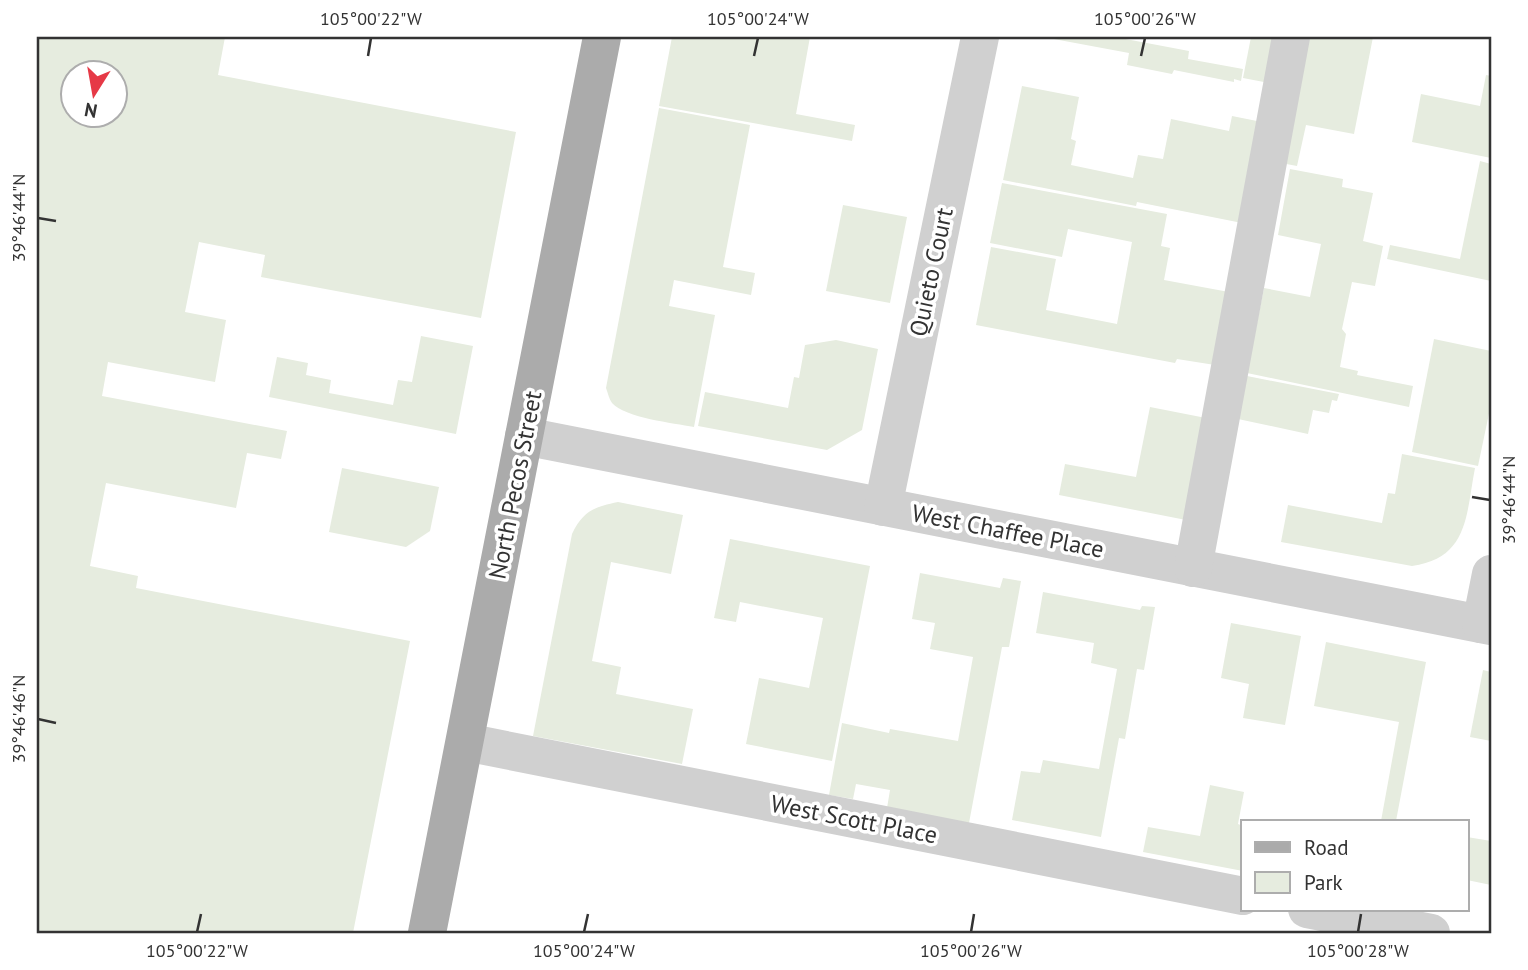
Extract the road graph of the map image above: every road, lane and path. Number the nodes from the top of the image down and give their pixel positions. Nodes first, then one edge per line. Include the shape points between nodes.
1 (602, 37) edge
2 (980, 37) edge
3 (1291, 37) edge
4 (524, 436) junction
5 (883, 507) junction
6 (1193, 568) junction
7 (1491, 574) edge
8 (1486, 625) edge
9 (465, 742) junction
10 (1241, 896) edge
11 (1317, 911) edge
12 (427, 933) edge
13 (1431, 933) edge

1 - 4 main road, North Pecos Street
2 - 5 street, Quieto Court
3 - 6 street
4 - 5 street, West Chaffee Place
4 - 9 main road, North Pecos Street
5 - 6 street, West Chaffee Place
6 - 8 street, West Chaffee Place
7 - 8 street
9 - 10 street, West Scott Place
9 - 12 main road, North Pecos Street
11 - 13 street

